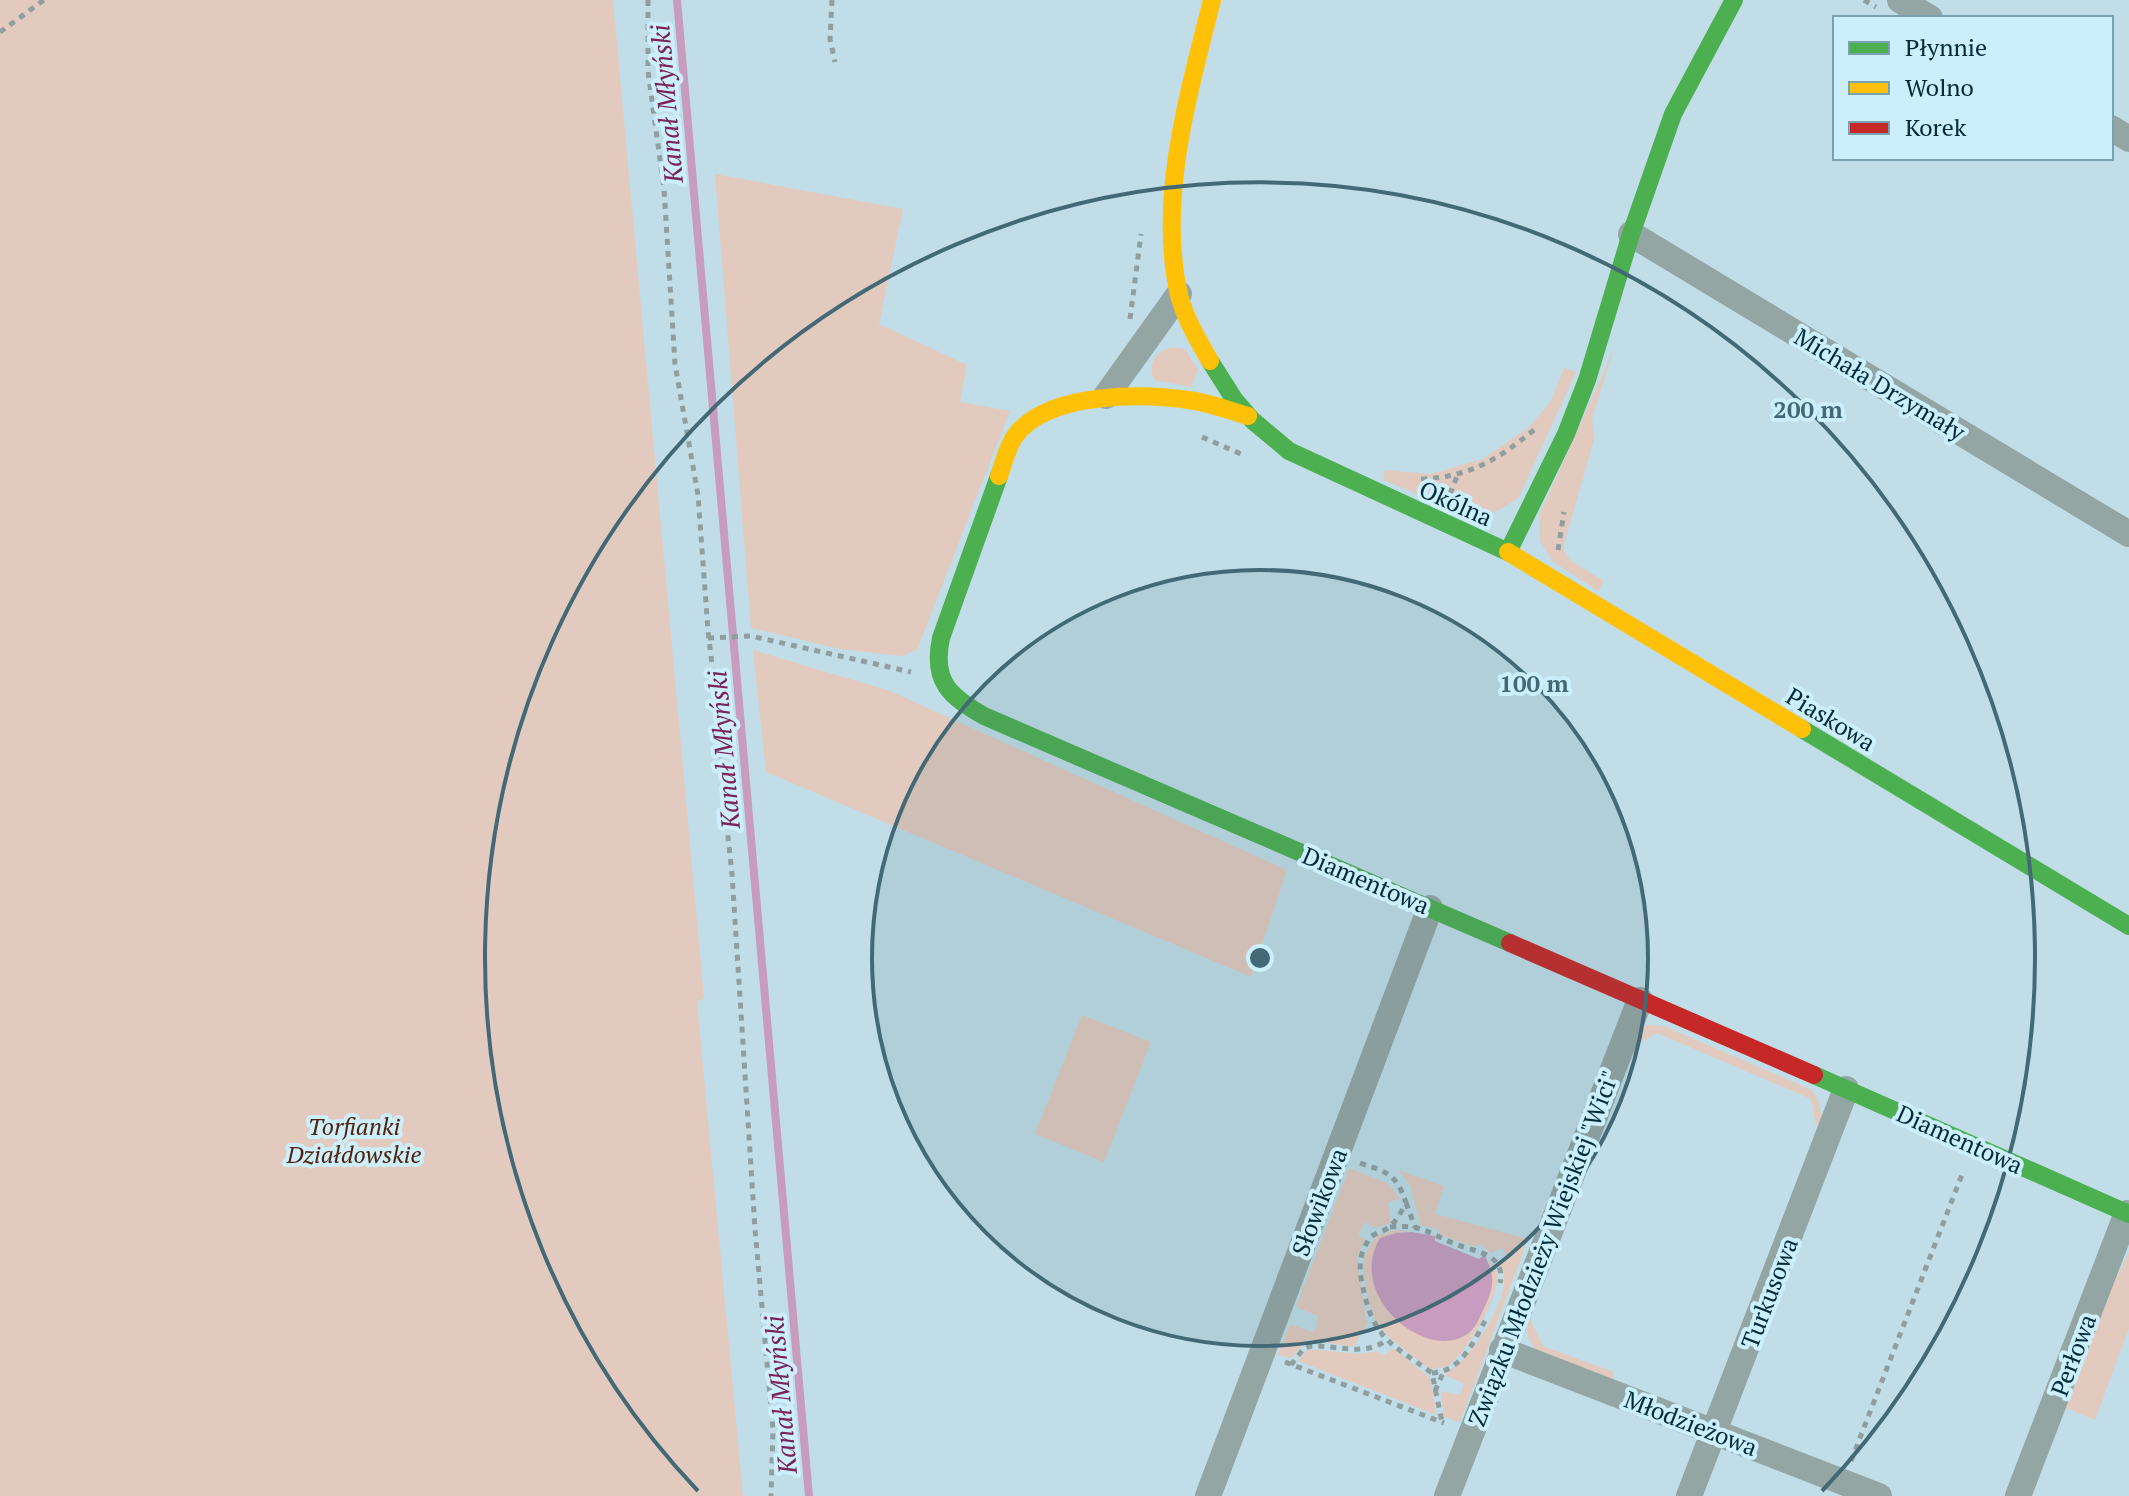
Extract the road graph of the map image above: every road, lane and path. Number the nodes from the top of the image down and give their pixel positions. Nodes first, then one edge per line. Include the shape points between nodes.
1 (44, 0) edge
2 (648, 0) edge
3 (832, 0) edge
4 (1212, 0) edge
5 (1734, 0) edge
6 (1900, 0) edge
7 (1927, 16) edge
8 (0, 32) edge
9 (835, 62) dead end
10 (1631, 234) junction
11 (1179, 294) junction
12 (1155, 328) junction
13 (1198, 341) junction
14 (1135, 357) junction
15 (1213, 366) junction
16 (1106, 396) junction
17 (1153, 398) junction
18 (1194, 400) junction
19 (1248, 416) junction
20 (1541, 424) dead end
21 (1458, 474) junction
22 (1409, 478) dead end
23 (1450, 494) dead end
24 (2129, 534) edge
25 (1508, 552) junction
26 (708, 638) junction
27 (940, 676) junction
28 (1430, 908) junction
29 (2129, 926) edge
30 (1640, 1000) junction
31 (1846, 1089) junction
32 (1973, 1145) junction
33 (1348, 1160) dead end
34 (1406, 1202) junction
35 (2128, 1214) edge
36 (1415, 1227) junction
37 (1389, 1228) junction
38 (1498, 1292) dead end
39 (1487, 1318) dead end
40 (1387, 1340) junction
41 (1502, 1350) junction
42 (1282, 1361) dead end
43 (1291, 1365) junction
44 (1445, 1370) junction
45 (1432, 1373) junction
46 (1435, 1391) junction
47 (1442, 1422) junction
48 (1451, 1426) dead end
49 (1714, 1432) junction
50 (1843, 1483) junction
51 (771, 1496) edge
52 (1208, 1496) edge
53 (1447, 1496) edge
54 (1689, 1496) edge
55 (1879, 1496) edge
56 (2018, 1496) edge

1 - 8 path
2 - 26 path via 648,71 664,189 675,364 698,495
3 - 9 path
4 - 11 street, Okólna via 1174,200
5 - 10 street, Okólna via 1673,114
6 - 7 street
10 - 24 street, Michała Drzymały
10 - 25 street, Okólna via 1587,380
11 - 12 street
11 - 13 street, Okólna
12 - 13 street
12 - 14 street
13 - 15 street, Okólna
14 - 16 street
14 - 17 street
15 - 18 street
15 - 19 street, Okólna
16 - 17 street
16 - 27 street via 1045,414 1014,437 941,638
17 - 18 street
18 - 19 street
19 - 25 street, Okólna via 1283,448
20 - 21 path via 1481,468
21 - 22 path
21 - 23 path
25 - 29 street, Piaskowa
26 - 27 path via 751,636
26 - 51 path via 732,874 773,1430
27 - 28 street, Diamentowa via 959,703 984,716
28 - 30 street, Diamentowa
28 - 52 street, Słowikowa
30 - 31 street, Diamentowa
30 - 41 street, Związku Młodzieży Wiejskiej "Wici"
31 - 32 street, Diamentowa
31 - 49 street, Turkusowa
32 - 35 street, Diamentowa
32 - 50 path
33 - 34 path via 1387,1172
34 - 36 path
34 - 37 path
35 - 56 street, Perłowa
36 - 37 path
36 - 38 path via 1486,1253 1497,1262 1502,1278
37 - 40 path via 1370,1237 1361,1253 1360,1272 1367,1306
39 - 44 path via 1471,1347
40 - 43 path via 1364,1350 1311,1346
40 - 45 path
41 - 49 street, Młodzieżowa
41 - 53 street, Związku Młodzieży Wiejskiej "Wici"
42 - 43 path
43 - 47 path
44 - 45 path
44 - 46 path
45 - 46 path
46 - 47 path
47 - 48 path
49 - 50 street, Młodzieżowa
49 - 54 street, Turkusowa
50 - 55 street, Młodzieżowa

